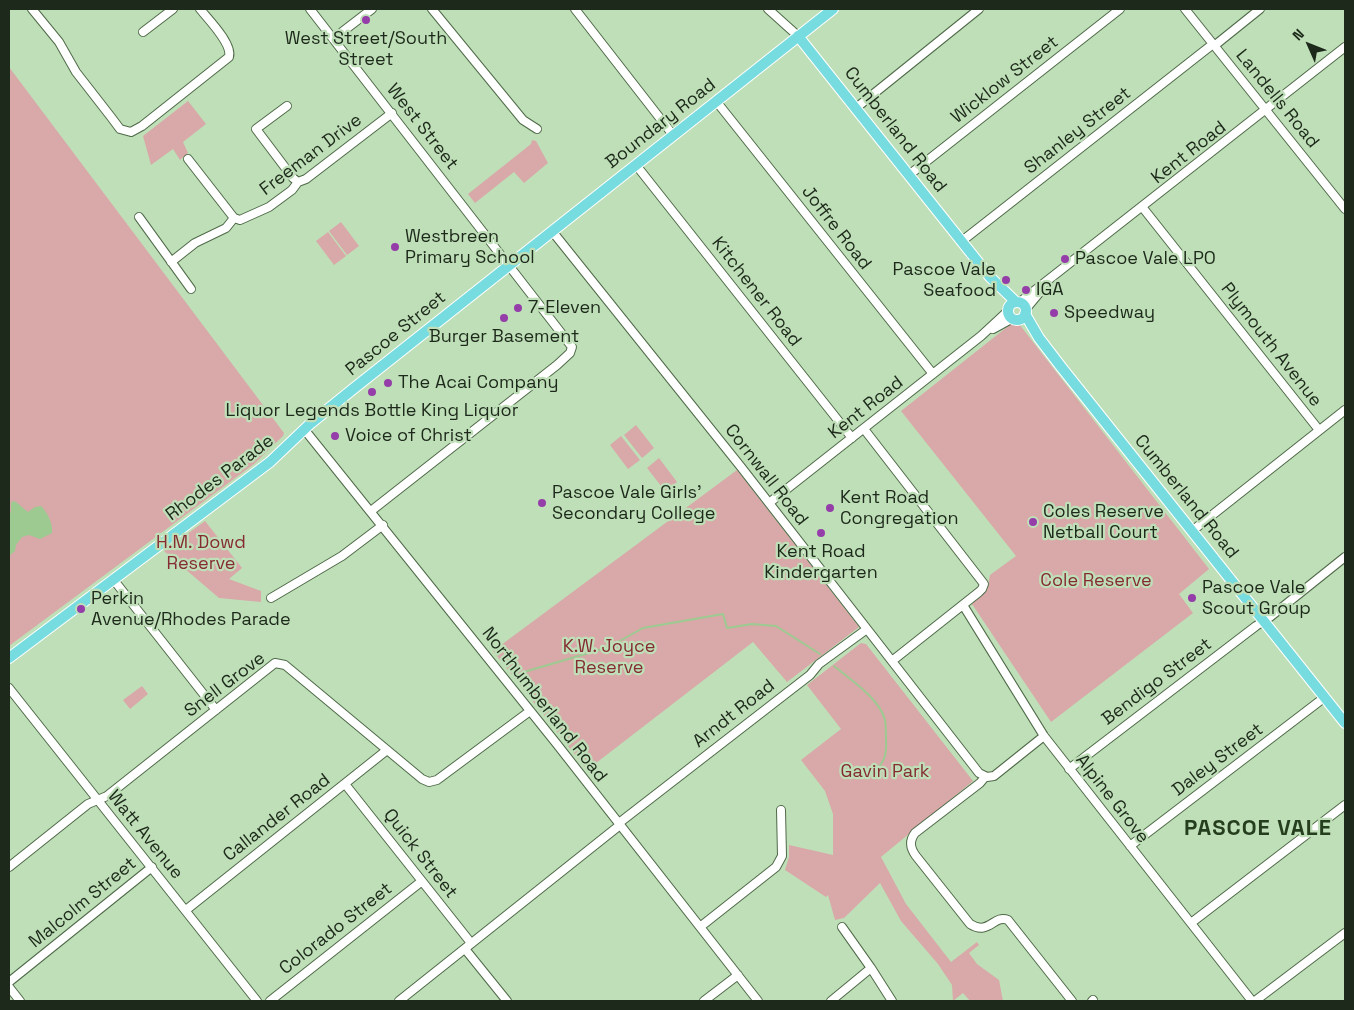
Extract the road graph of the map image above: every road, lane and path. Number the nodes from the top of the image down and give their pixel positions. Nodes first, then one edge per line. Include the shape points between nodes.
1 (32, 9) edge
2 (173, 9) edge
3 (200, 9) edge
4 (310, 9) edge
5 (372, 9) edge
6 (432, 9) edge
7 (575, 9) edge
8 (768, 9) edge
9 (832, 9) edge
10 (979, 9) edge
11 (1120, 9) edge
12 (1184, 9) edge
13 (1260, 9) edge
14 (143, 32) dead end
15 (798, 36) junction
16 (334, 39) junction
17 (1213, 45) junction
18 (1345, 48) edge
19 (716, 101) junction
20 (287, 106) dead end
21 (856, 108) junction
22 (1266, 111) junction
23 (392, 113) junction
24 (536, 129) dead end
25 (673, 135) junction
26 (188, 159) dead end
27 (636, 165) junction
28 (909, 175) junction
29 (298, 182) junction
30 (1143, 208) junction
31 (1345, 209) edge
32 (139, 217) dead end
33 (234, 218) junction
34 (552, 230) junction
35 (962, 241) junction
36 (171, 262) junction
37 (509, 265) junction
38 (191, 289) dead end
39 (1017, 310) junction
40 (933, 374) junction
41 (1345, 410) edge
42 (304, 429) junction
43 (864, 429) junction
44 (1319, 430) junction
45 (852, 438) junction
46 (769, 503) junction
47 (371, 511) junction
48 (383, 525) junction
49 (1192, 531) junction
50 (1345, 557) edge
51 (113, 579) junction
52 (271, 598) dead end
53 (963, 605) junction
54 (1264, 621) junction
55 (867, 629) junction
56 (9, 658) edge
57 (892, 661) junction
58 (9, 688) edge
59 (1325, 697) junction
60 (216, 710) junction
61 (530, 711) junction
62 (1345, 723) edge
63 (1044, 736) junction
64 (387, 750) junction
65 (1069, 769) junction
66 (985, 776) junction
67 (345, 784) junction
68 (98, 800) junction
69 (1345, 805) edge
70 (781, 810) dead end
71 (619, 824) junction
72 (1130, 846) junction
73 (9, 867) edge
74 (152, 867) junction
75 (422, 881) junction
76 (186, 910) junction
77 (1191, 923) junction
78 (700, 927) junction
79 (842, 928) dead end
80 (1345, 933) edge
81 (468, 946) junction
82 (872, 968) junction
83 (738, 975) junction
84 (9, 982) edge
85 (9, 987) edge
86 (17, 1000) edge
87 (257, 1001) edge
88 (270, 1001) edge
89 (399, 1001) edge
90 (507, 1001) edge
91 (704, 1001) edge
92 (758, 1001) edge
93 (831, 1001) edge
94 (892, 1001) edge
95 (1072, 1001) edge
96 (1254, 1001) edge

1 - 3 street via 114,122 120,129 131,132 229,57 226,43
2 - 14 street
4 - 16 street, West Street
5 - 16 street
6 - 24 street via 523,120
7 - 25 street
8 - 15 street, Cumberland Road
9 - 15 main road, Boundary Road
10 - 21 street
11 - 28 street, Wicklow Street
12 - 17 street, Landells Road
13 - 17 street, Shanley Street
15 - 19 main road, Boundary Road
15 - 21 main road, Cumberland Road
16 - 23 street, West Street
17 - 22 street, Landells Road
17 - 35 street, Shanley Street
18 - 22 street, Kent Road
19 - 25 main road, Boundary Road
19 - 40 street, Joffre Road
20 - 29 street via 256,129
21 - 28 main road, Cumberland Road
22 - 30 street, Kent Road
22 - 31 street, Landells Road
23 - 29 street, Freeman Drive
23 - 37 street, West Street
25 - 27 main road, Boundary Road
26 - 33 street
27 - 34 main road, Boundary Road
27 - 45 street, Kitchener Road
28 - 35 main road, Cumberland Road
29 - 33 street, Freeman Drive via 269,207 240,220
30 - 39 street, Kent Road
30 - 44 street, Plymouth Avenue
32 - 36 street
33 - 36 street, Freeman Drive via 226,228 196,243
34 - 37 main road, Boundary Road
34 - 46 street, Cornwall Road
35 - 39 main road, Cumberland Road
36 - 38 street
37 - 42 main road, Pascoe Street
37 - 47 street, West Street via 569,342 572,347 570,353
39 - 40 street, Kent Road
39 - 49 main road, Cumberland Road
40 - 43 street, Kent Road
41 - 44 street
42 - 47 street, Northumberland Road
42 - 51 main road, Rhodes Parade via 270,462
43 - 45 street, Kent Road
43 - 53 street via 984,584
44 - 49 street
45 - 46 street, Kent Road
46 - 55 street, Cornwall Road
47 - 48 street, Northumberland Road
48 - 52 street via 342,556
48 - 61 street, Northumberland Road
49 - 54 main road, Cumberland Road
50 - 54 street, Bendigo Street
51 - 56 main road, Rhodes Parade
51 - 60 street
53 - 57 street
53 - 63 street, Alpine Grove
54 - 59 main road, Cumberland Road
54 - 65 street, Bendigo Street
55 - 57 street, Cornwall Road
55 - 71 street, Arndt Road
57 - 66 street, Cornwall Road
58 - 68 street, Watt Avenue
59 - 62 main road, Cumberland Road
59 - 72 street, Daley Street
60 - 64 street, Snell Grove via 273,664 280,663
60 - 68 street, Snell Grove
61 - 64 street, Snell Grove via 433,781 422,779
61 - 71 street, Northumberland Road
63 - 65 street, Alpine Grove
63 - 66 street via 999,772
64 - 67 street, Callander Road
65 - 72 street, Alpine Grove
66 - 95 street via 915,833 911,847 970,924 984,928 999,919 1008,920
67 - 75 street, Quick Street
67 - 76 street, Callander Road
68 - 73 street, Snell Grove via 88,804
68 - 74 street, Watt Avenue
69 - 77 street
70 - 78 street via 782,856 776,867
71 - 78 street, Northumberland Road
71 - 81 street, Arndt Road
72 - 77 street, Alpine Grove
74 - 76 street, Watt Avenue
74 - 84 street, Malcolm Street
75 - 81 street, Quick Street
75 - 88 street, Colorado Street
76 - 87 street, Watt Avenue
77 - 96 street, Alpine Grove
78 - 83 street, Northumberland Road
79 - 82 street
80 - 96 street
81 - 89 street, Arndt Road
81 - 90 street, Quick Street
82 - 93 street
82 - 94 street
83 - 91 street
83 - 92 street, Northumberland Road
85 - 86 street

